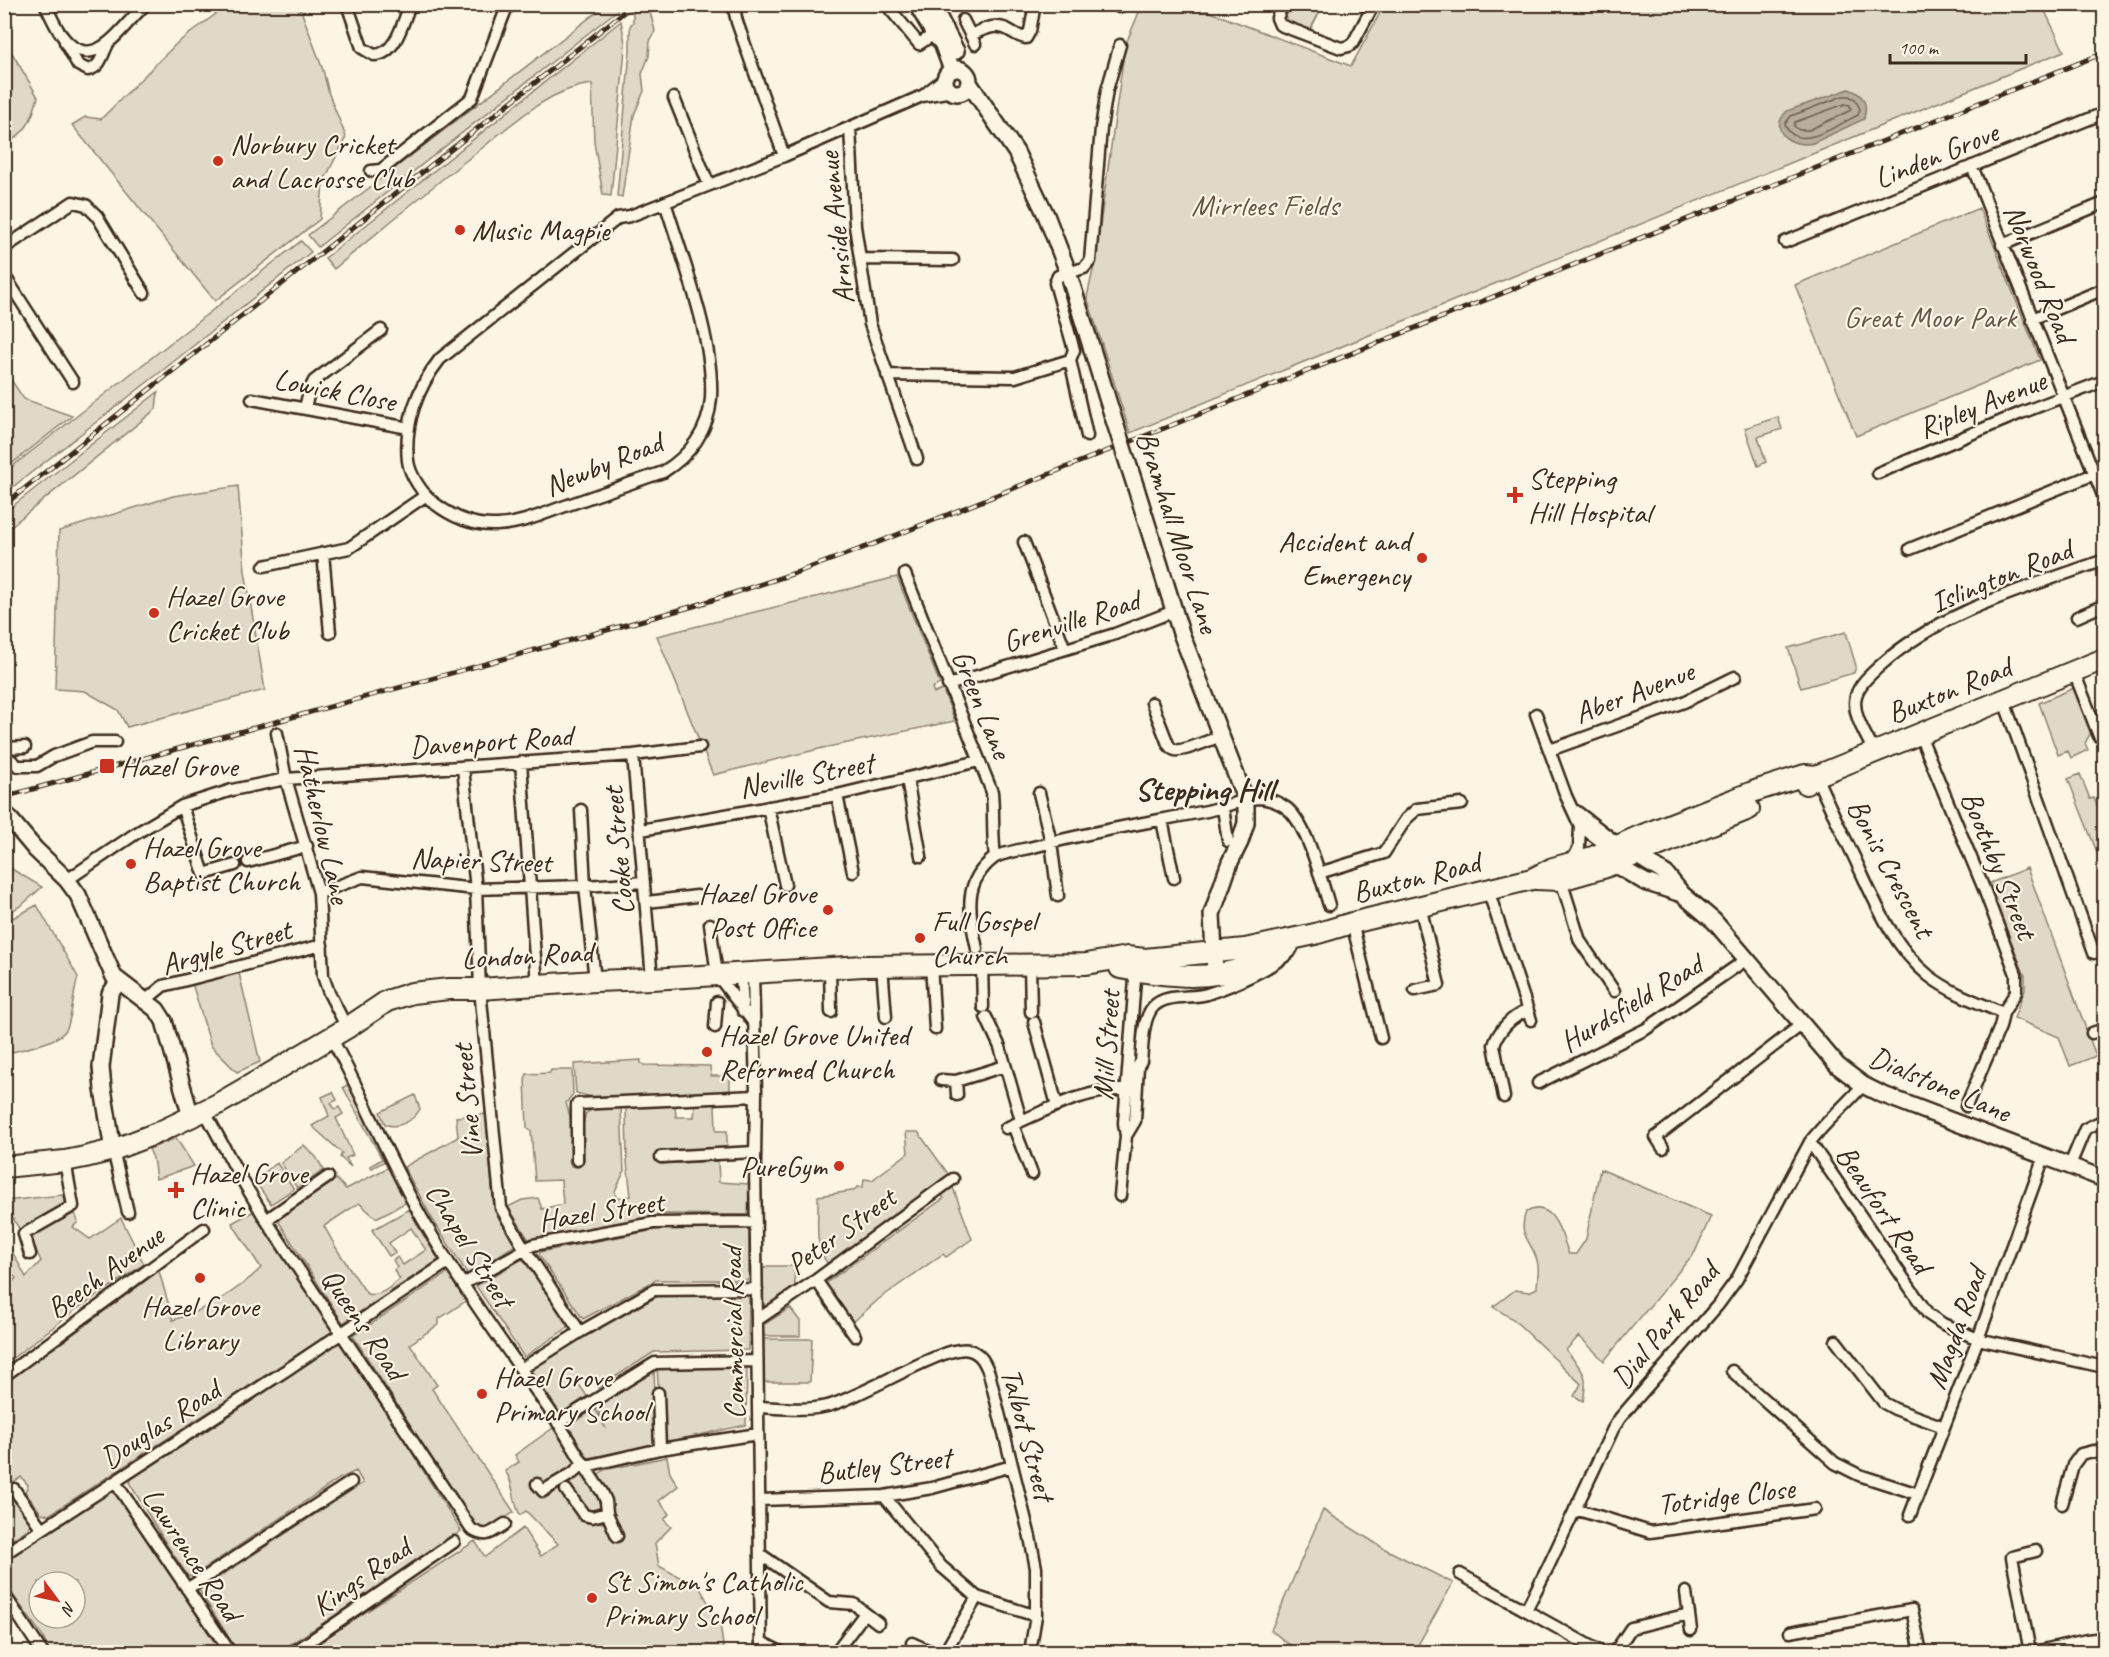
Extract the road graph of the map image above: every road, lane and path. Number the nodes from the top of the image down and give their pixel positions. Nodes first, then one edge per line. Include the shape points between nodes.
1 (45, 4) edge
2 (146, 4) edge
3 (347, 4) edge
4 (410, 4) edge
5 (508, 4) edge
6 (738, 4) edge
7 (1035, 4) edge
8 (1282, 4) edge
9 (1374, 4) edge
10 (925, 5) edge
11 (890, 9) dead end
12 (963, 20) dead end
13 (939, 31) junction
14 (60, 33) junction
15 (109, 43) junction
16 (1120, 45) dead end
17 (956, 81) junction
18 (674, 98) dead end
19 (2104, 113) edge
20 (850, 126) junction
21 (784, 156) junction
22 (1972, 166) junction
23 (371, 171) dead end
24 (709, 185) junction
25 (665, 202) junction
26 (2104, 203) edge
27 (1785, 242) dead end
28 (2002, 244) junction
29 (4, 248) edge
30 (861, 259) junction
31 (953, 260) dead end
32 (1068, 272) junction
33 (4, 274) edge
34 (2104, 289) edge
35 (144, 293) dead end
36 (2032, 319) junction
37 (381, 330) dead end
38 (1070, 360) junction
39 (887, 375) junction
40 (2104, 381) edge
41 (73, 382) dead end
42 (2064, 397) junction
43 (252, 399) dead end
44 (305, 407) junction
45 (409, 428) junction
46 (1087, 436) dead end
47 (917, 459) dead end
48 (2100, 472) edge
49 (1878, 473) dead end
50 (425, 496) junction
51 (2104, 498) edge
52 (1024, 542) dead end
53 (1910, 549) dead end
54 (323, 553) junction
55 (2104, 560) edge
56 (264, 566) dead end
57 (905, 574) dead end
58 (2104, 605) edge
59 (1174, 611) junction
60 (2077, 617) dead end
61 (330, 633) dead end
62 (1065, 649) junction
63 (2104, 659) edge
64 (2074, 672) junction
65 (1735, 677) dead end
66 (948, 685) junction
67 (2004, 701) junction
68 (1152, 703) dead end
69 (1536, 714) dead end
70 (278, 733) dead end
71 (1920, 735) junction
72 (1221, 736) junction
73 (2099, 736) dead end
74 (115, 742) dead end
75 (25, 747) dead end
76 (699, 747) dead end
77 (4, 748) edge
78 (1550, 750) junction
79 (1874, 752) junction
80 (4, 754) edge
81 (633, 755) junction
82 (978, 761) junction
83 (521, 762) junction
84 (463, 768) junction
85 (1816, 776) junction
86 (286, 779) junction
87 (907, 779) junction
88 (1039, 792) dead end
89 (837, 795) junction
90 (1246, 801) junction
91 (1462, 804) dead end
92 (182, 806) junction
93 (768, 807) junction
94 (1223, 808) junction
95 (1573, 809) junction
96 (582, 810) dead end
97 (4, 812) edge
98 (1162, 820) junction
99 (1580, 826) junction
100 (641, 830) junction
101 (1674, 839) junction
102 (1051, 842) junction
103 (1228, 842) dead end
104 (307, 846) junction
105 (1621, 854) junction
106 (921, 855) dead end
107 (995, 857) junction
108 (1572, 861) junction
109 (248, 862) dead end
110 (235, 865) dead end
111 (853, 872) dead end
112 (1319, 873) junction
113 (1174, 878) dead end
114 (1533, 879) junction
115 (1663, 879) junction
116 (67, 880) junction
117 (1561, 880) junction
118 (644, 882) junction
119 (785, 885) dead end
120 (585, 886) junction
121 (530, 888) junction
122 (1220, 889) junction
123 (476, 890) junction
124 (1488, 890) junction
125 (319, 892) junction
126 (697, 896) dead end
127 (1058, 896) dead end
128 (647, 902) junction
129 (1329, 905) dead end
130 (1420, 906) junction
131 (1212, 914) junction
132 (1352, 923) junction
133 (710, 924) dead end
134 (1315, 934) junction
135 (322, 945) junction
136 (1245, 949) junction
137 (2099, 951) edge
138 (979, 957) junction
139 (1747, 959) junction
140 (1212, 960) junction
141 (1139, 962) junction
142 (931, 964) junction
143 (1030, 965) junction
144 (882, 966) junction
145 (830, 969) junction
146 (747, 974) junction
147 (717, 975) junction
148 (652, 979) junction
149 (119, 981) junction
150 (595, 981) junction
151 (537, 985) junction
152 (480, 989) junction
153 (1415, 990) dead end
154 (1614, 991) dead end
155 (1205, 995) junction
156 (146, 1000) junction
157 (717, 1002) dead end
158 (743, 1011) junction
159 (831, 1012) dead end
160 (2003, 1013) junction
161 (886, 1017) dead end
162 (753, 1022) junction
163 (1802, 1025) junction
164 (715, 1027) dead end
165 (935, 1029) dead end
166 (2104, 1029) edge
167 (339, 1033) junction
168 (2092, 1033) dead end
169 (1382, 1038) dead end
170 (1005, 1066) junction
171 (941, 1080) dead end
172 (956, 1081) junction
173 (1538, 1083) dead end
174 (1863, 1085) junction
175 (1132, 1090) junction
176 (957, 1095) dead end
177 (756, 1096) junction
178 (1504, 1097) dead end
179 (1058, 1106) junction
180 (1966, 1106) dead end
181 (197, 1114) junction
182 (2104, 1120) edge
183 (1013, 1124) junction
184 (1810, 1142) junction
185 (1663, 1148) dead end
186 (113, 1150) junction
187 (755, 1152) junction
188 (661, 1157) dead end
189 (2044, 1157) junction
190 (578, 1160) dead end
191 (65, 1161) junction
192 (2070, 1166) junction
193 (4, 1167) edge
194 (1032, 1174) dead end
195 (328, 1177) dead end
196 (952, 1179) dead end
197 (2104, 1179) edge
198 (1120, 1196) dead end
199 (128, 1212) dead end
200 (266, 1220) junction
201 (756, 1222) junction
202 (204, 1229) dead end
203 (524, 1248) junction
204 (30, 1254) dead end
205 (448, 1262) junction
206 (816, 1280) junction
207 (463, 1284) junction
208 (757, 1289) junction
209 (757, 1320) junction
210 (341, 1332) junction
211 (580, 1332) junction
212 (855, 1336) dead end
213 (1978, 1339) junction
214 (1836, 1341) dead end
215 (757, 1361) junction
216 (2104, 1367) edge
217 (521, 1369) junction
218 (1732, 1370) dead end
219 (4, 1376) edge
220 (658, 1393) dead end
221 (758, 1407) junction
222 (558, 1423) junction
223 (1944, 1427) junction
224 (758, 1434) junction
225 (660, 1449) junction
226 (2104, 1454) edge
227 (585, 1465) junction
228 (1012, 1466) junction
229 (115, 1482) junction
230 (351, 1482) dead end
231 (537, 1484) dead end
232 (14, 1489) dead end
233 (566, 1490) dead end
234 (1918, 1494) junction
235 (884, 1496) junction
236 (759, 1500) junction
237 (2062, 1504) dead end
238 (1575, 1509) junction
239 (1815, 1509) dead end
240 (607, 1513) junction
241 (1910, 1515) dead end
242 (505, 1524) dead end
243 (42, 1529) junction
244 (616, 1536) dead end
245 (454, 1542) dead end
246 (2036, 1551) dead end
247 (4, 1554) edge
248 (760, 1554) junction
249 (1460, 1574) dead end
250 (187, 1589) junction
251 (1686, 1592) dead end
252 (4, 1594) edge
253 (977, 1597) junction
254 (1526, 1610) junction
255 (865, 1612) junction
256 (1689, 1614) junction
257 (1036, 1616) junction
258 (878, 1623) dead end
259 (1691, 1630) dead end
260 (1790, 1632) dead end
261 (2104, 1638) edge
262 (912, 1643) dead end
263 (761, 1647) edge
264 (838, 1649) dead end
265 (1586, 1649) edge
266 (2060, 1649) edge
267 (42, 1653) edge
268 (230, 1653) edge
269 (294, 1653) edge
270 (781, 1653) edge
271 (932, 1653) edge
272 (941, 1653) edge
273 (1030, 1653) edge
274 (1601, 1653) edge
275 (1615, 1653) edge
276 (1921, 1653) edge
277 (2032, 1653) edge

1 - 14 street
2 - 15 street
3 - 4 street via 362,48 374,56 391,47
5 - 23 street via 472,98 381,170
6 - 21 street via 737,22
7 - 12 street via 1027,38 995,26 973,39
8 - 9 street via 1277,18 1280,25 1341,48 1353,43
10 - 13 street, Bramhall Moor Lane
11 - 13 street via 919,44
13 - 17 street, Bramhall Moor Lane
14 - 15 street via 82,51 100,50
14 - 15 street via 78,65 88,70 100,64
16 - 32 street via 1101,128 1090,261 1084,268
17 - 20 street, Newby Road
17 - 32 street, Bramhall Moor Lane via 1016,152
18 - 24 street
19 - 22 street, Linden Grove
20 - 21 street, Newby Road
20 - 30 street, Arnside Avenue via 855,226
21 - 24 street, Newby Road
22 - 27 street, Linden Grove
22 - 28 street, Norwood Road
24 - 25 street, Newby Road
25 - 45 street, Newby Road via 618,218 440,359 421,388
25 - 50 street, Newby Road via 709,361 711,400 696,444 680,462 663,472 527,519 497,525 448,514
26 - 28 street
28 - 36 street, Norwood Road
29 - 35 street via 73,202 86,205 98,216
30 - 31 street
30 - 39 street, Arnside Avenue via 870,324
32 - 38 street via 1058,276 1055,283 1074,350
32 - 59 street, Bramhall Moor Lane, bridge
33 - 41 street
34 - 36 street
36 - 42 street, Norwood Road
37 - 44 street via 314,381
38 - 39 street via 1015,377
38 - 46 street
39 - 47 street, Arnside Avenue
40 - 42 street, Ripley Avenue
42 - 48 street, Norwood Road
42 - 49 street, Ripley Avenue
43 - 44 street, Lowick Close
44 - 45 street, Lowick Close
45 - 50 street, Newby Road via 409,467
48 - 51 street, Norwood Road
48 - 53 street
50 - 54 street via 349,548
52 - 62 street
54 - 56 street
54 - 61 street
55 - 79 street, Islington Road via 1965,611 1894,653 1856,695 1855,707
57 - 66 street, Green Lane
58 - 60 street
59 - 62 street, Grenville Road
59 - 72 street, Bramhall Moor Lane
62 - 66 street, Grenville Road
63 - 64 highway, Buxton Road
64 - 67 highway, Buxton Road
64 - 73 street
65 - 78 street, Aber Avenue via 1684,702
66 - 82 street, Green Lane
67 - 71 highway, Buxton Road
67 - 137 street
68 - 72 street via 1168,744 1177,751
69 - 78 street
70 - 86 street, Hatherlow Lane
71 - 79 highway, Buxton Road
71 - 160 street, Boothby Street via 2016,974 2016,992
72 - 90 street, Bramhall Moor Lane
74 - 80 street via 92,742 37,766 18,766
75 - 77 street
76 - 81 street, Davenport Road
78 - 95 street
79 - 85 highway, Buxton Road
81 - 83 street, Davenport Road
81 - 100 street, Cooke Street
82 - 87 street, Neville Street
82 - 107 street, Green Lane via 992,792
83 - 84 street, Davenport Road
83 - 121 street
84 - 86 street, Davenport Road
84 - 123 street, Vine Street
85 - 101 highway, Buxton Road via 1802,787
85 - 105 highway, Buxton Road via 1805,775 1758,790
85 - 160 street, Bonis Crescent via 1871,894 1908,956 1956,994
86 - 92 street, Davenport Road
86 - 104 street, Hatherlow Lane
87 - 89 street, Neville Street
87 - 106 street
88 - 102 street
89 - 93 street, Neville Street
89 - 111 street
90 - 94 street
90 - 112 street via 1272,800 1287,808 1298,820
90 - 122 street via 1246,823
91 - 112 street via 1417,809 1383,853
92 - 110 street via 204,874
92 - 116 street, Davenport Road
93 - 100 street, Neville Street
93 - 119 street
94 - 98 street
94 - 103 street
95 - 99 street
95 - 105 street
96 - 120 street
97 - 116 street
98 - 102 street
98 - 113 street
99 - 105 street
99 - 108 street via 1579,847
100 - 118 street, Cooke Street
101 - 105 highway, Buxton Road
101 - 115 street via 1663,859
102 - 107 street
102 - 127 street
104 - 109 street
104 - 125 street, Hatherlow Lane
105 - 108 highway, Buxton Road
105 - 115 street, Dialstone Lane via 1650,875
105 - 117 highway, Buxton Road
107 - 138 street via 975,879 971,893 969,909
108 - 114 highway, Buxton Road
112 - 129 street
114 - 117 highway, Buxton Road
114 - 124 highway, Buxton Road
115 - 139 street, Dialstone Lane via 1714,921
116 - 149 street via 91,921 110,971
117 - 154 street via 1580,941
118 - 120 street, Napier Street
118 - 128 street, Cooke Street
120 - 121 street, Napier Street
120 - 150 street
121 - 123 street, Napier Street
121 - 151 street
122 - 131 street
122 - 140 street via 1209,906 1203,938
123 - 125 street, Napier Street via 362,877
123 - 152 street, Vine Street
124 - 130 highway, Buxton Road
124 - 178 street via 1529,1016 1518,1014 1496,1037 1494,1045
125 - 135 street, Hatherlow Lane
126 - 128 street
128 - 148 street, Cooke Street
130 - 132 highway, Buxton Road
130 - 153 street via 1439,985
131 - 136 street via 1221,936
131 - 140 street
132 - 134 highway, Buxton Road
132 - 169 street
133 - 147 street
134 - 136 highway, Buxton Road
134 - 140 highway, Buxton Road via 1243,968
134 - 155 street, Mill Street via 1279,961
135 - 156 street, Argyle Street via 163,986
135 - 167 street, Hatherlow Lane via 324,983
136 - 140 highway, Buxton Road
138 - 142 highway, London Road
138 - 143 highway, London Road
138 - 170 street via 984,1012
139 - 163 street, Dialstone Lane
139 - 173 street, Hurdsfield Road via 1646,1029
140 - 141 highway, Buxton Road via 1186,976
140 - 155 street via 1215,983
141 - 143 highway, London Road
141 - 175 street, Mill Street
142 - 144 highway, London Road
142 - 165 street
143 - 179 street via 1033,1017
144 - 145 highway, London Road
144 - 161 street
145 - 146 highway, London Road
145 - 159 street
146 - 147 highway, London Road
146 - 158 street
146 - 162 street, Commercial Road
147 - 148 highway, London Road
147 - 158 street
148 - 150 highway, London Road
149 - 156 street
149 - 186 street via 110,993 101,1067
150 - 151 highway, London Road
151 - 152 highway, London Road
152 - 167 highway, London Road via 412,993 387,1001
152 - 203 street, Vine Street via 501,1208
155 - 175 street, Mill Street via 1168,999 1152,1008
156 - 181 street via 164,1021
157 - 164 street
158 - 162 street
160 - 180 street
162 - 177 street, Commercial Road
163 - 174 street, Dialstone Lane via 1838,1066
163 - 185 street via 1656,1137
166 - 168 street
167 - 181 highway, London Road
167 - 205 street, Chapel Street via 353,1077 394,1166
170 - 172 street
170 - 183 street
171 - 172 street
172 - 176 street
174 - 184 street, Dial Park Road
174 - 189 street, Dialstone Lane
175 - 179 street via 1092,1094
175 - 198 street, Mill Street via 1124,1124
177 - 187 street, Commercial Road
177 - 190 street via 577,1104
179 - 183 street
181 - 186 highway, London Road
181 - 200 street, Queens Road
182 - 192 street via 2085,1129
183 - 194 street
184 - 213 street, Beaufort Road via 1928,1314
184 - 238 street, Dial Park Road via 1737,1279 1612,1429
186 - 191 highway, London Road
186 - 199 street
187 - 188 street
187 - 201 street, Commercial Road
189 - 192 street, Dialstone Lane
189 - 213 street, Magda Road
191 - 193 highway, London Road
191 - 204 street via 73,1206 24,1233
192 - 197 street, Dialstone Lane
195 - 200 street
196 - 206 street, Peter Street
200 - 210 street, Queens Road
201 - 203 street, Hazel Street via 653,1223
201 - 208 street, Commercial Road
202 - 219 street, Beech Avenue
203 - 207 street, Hazel Street
203 - 211 street, Vine Street
205 - 207 street, Chapel Street
205 - 210 street, Douglas Road
206 - 209 street, Peter Street
206 - 212 street
207 - 217 street, Chapel Street
208 - 209 street, Commercial Road
208 - 211 street via 654,1290
209 - 215 street, Commercial Road
210 - 229 street, Douglas Road
210 - 242 street, Queens Road via 471,1529 489,1534
211 - 217 street
213 - 216 street, Beaufort Road
213 - 223 street, Magda Road
214 - 223 street via 1884,1403
215 - 221 street, Commercial Road
215 - 222 street via 655,1363
217 - 222 street, Chapel Street
218 - 234 street via 1835,1462 1859,1475
220 - 225 street
221 - 224 street, Commercial Road
221 - 228 street, Talbot Street via 829,1406 946,1353 967,1349 984,1360
222 - 227 street, Chapel Street
223 - 234 street, Magda Road
224 - 225 street
224 - 236 street, Commercial Road
225 - 227 street
226 - 237 street via 2081,1454 2073,1465
227 - 231 street via 543,1491
227 - 240 street, Chapel Street via 602,1492
228 - 235 street, Butley Street via 932,1488
228 - 257 street, Talbot Street via 1036,1568
229 - 243 street, Douglas Road
229 - 250 street, Lawrence Road
230 - 250 street
232 - 243 street
233 - 240 street via 584,1515
234 - 241 street, Magda Road
235 - 236 street, Butley Street
235 - 253 street via 941,1566
236 - 248 street, Commercial Road
238 - 239 street, Totridge Close via 1650,1532
238 - 254 street, Dial Park Road
240 - 244 street, Chapel Street
243 - 247 street, Douglas Road
245 - 269 street, Kings Road
246 - 277 street via 2012,1557
248 - 255 street via 830,1602 854,1604
248 - 263 street, Commercial Road
249 - 254 street
250 - 268 street, Lawrence Road
251 - 256 street
252 - 267 street
253 - 257 street
253 - 272 street
254 - 265 street
255 - 258 street
255 - 264 street
256 - 259 street
256 - 275 street via 1631,1628
257 - 273 street, Talbot Street
260 - 276 street via 1912,1610
261 - 266 street
262 - 271 street
263 - 270 street via 770,1645
265 - 274 street
266 - 277 street

